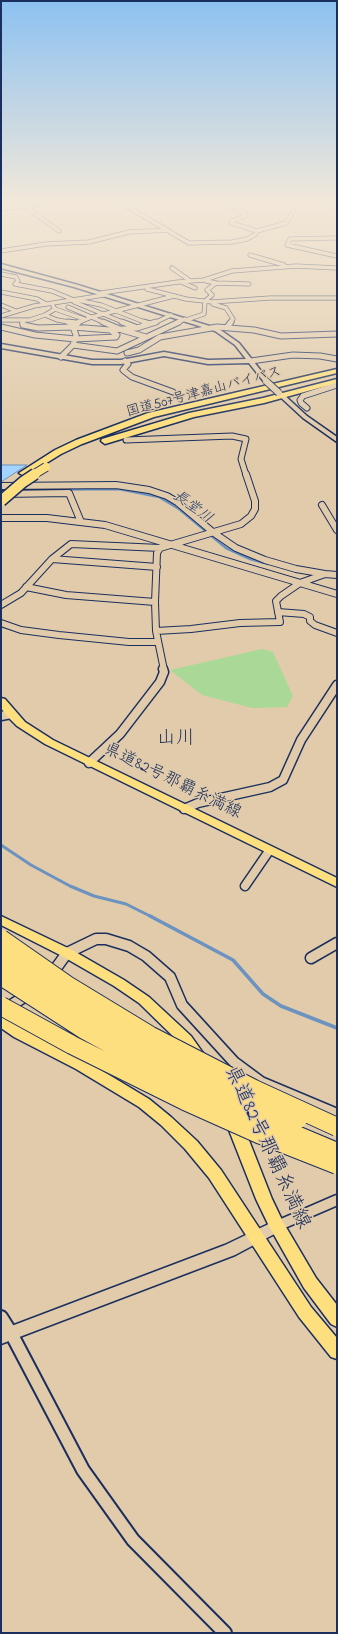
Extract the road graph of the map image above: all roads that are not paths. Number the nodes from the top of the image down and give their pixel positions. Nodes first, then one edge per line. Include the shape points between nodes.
1 (17, 279) edge
2 (49, 279) edge
3 (189, 280) joint
4 (204, 280) joint
5 (180, 281) junction
6 (216, 283) junction
7 (249, 284) dead end
8 (142, 288) junction
9 (195, 288) dead end
10 (45, 290) junction
11 (1, 292) edge
12 (103, 294) junction
13 (14, 295) junction
14 (175, 296) junction
15 (1, 298) edge
16 (337, 298) edge
17 (74, 301) junction
18 (206, 302) junction
19 (48, 304) junction
20 (1, 305) edge
21 (142, 306) junction
22 (68, 307) dead end
23 (25, 308) junction
24 (55, 310) junction
25 (16, 311) junction
26 (118, 312) junction
27 (46, 315) junction
28 (103, 315) junction
29 (171, 315) junction
30 (1, 316) edge
31 (92, 317) junction
32 (1, 320) edge
33 (83, 320) junction
34 (186, 320) junction
35 (24, 321) junction
36 (151, 324) junction
37 (75, 325) junction
38 (1, 327) edge
39 (227, 327) junction
40 (137, 328) junction
41 (164, 328) junction
42 (210, 328) junction
43 (107, 330) junction
44 (122, 330) junction
45 (154, 333) junction
46 (179, 333) junction
47 (337, 334) edge
48 (146, 337) junction
49 (75, 339) junction
50 (90, 339) junction
51 (73, 345) junction
52 (1, 346) edge
53 (124, 347) junction
54 (117, 351) junction
55 (127, 353) junction
56 (61, 357) junction
57 (137, 358) junction
58 (337, 359) edge
59 (125, 361) junction
60 (251, 361) junction
61 (337, 365) edge
62 (337, 371) edge
63 (337, 374) edge
64 (266, 380) junction
65 (337, 381) edge
66 (337, 385) edge
67 (173, 392) dead end
68 (280, 394) junction
69 (264, 400) junction
70 (288, 402) junction
71 (295, 410) junction
72 (126, 440) dead end
73 (337, 440) edge
74 (58, 452) junction
75 (71, 456) dead end
76 (49, 464) junction
77 (1, 486) edge
78 (1, 493) edge
79 (1, 501) edge
80 (322, 505) dead end
81 (1, 518) edge
82 (81, 522) junction
83 (337, 530) edge
84 (214, 533) junction
85 (172, 544) junction
86 (160, 548) junction
87 (52, 559) junction
88 (157, 567) junction
89 (325, 574) junction
90 (337, 575) edge
91 (300, 583) junction
92 (26, 587) junction
93 (337, 594) edge
94 (155, 602) junction
95 (1, 605) edge
96 (278, 612) junction
97 (1, 624) edge
98 (156, 631) junction
99 (337, 633) edge
100 (158, 642) junction
101 (337, 684) edge
102 (1, 701) edge
103 (4, 716) edge
104 (89, 763) junction
105 (184, 809) junction
106 (269, 851) junction
107 (337, 883) edge
108 (245, 886) dead end
109 (1, 920) edge
110 (1, 940) edge
111 (337, 943) edge
112 (67, 953) junction
113 (311, 958) dead end
114 (1, 959) edge
115 (1, 976) edge
116 (1, 1006) edge
117 (1, 1012) edge
118 (1, 1021) edge
119 (337, 1114) edge
120 (337, 1127) edge
121 (337, 1134) edge
122 (337, 1152) edge
123 (337, 1165) edge
124 (337, 1200) edge
125 (277, 1226) junction
126 (256, 1237) junction
127 (1, 1317) edge
128 (337, 1318) edge
129 (6, 1335) edge
130 (337, 1351) edge
131 (225, 1633) edge

1 - 10 street via 15,284
2 - 12 main road
3 - 4 street
3 - 5 street
4 - 6 street
5 - 8 street
5 - 9 street
6 - 7 street
6 - 18 street via 207,290 212,295
8 - 12 street
8 - 14 street
10 - 13 street
10 - 17 street
11 - 13 street
12 - 17 street
12 - 21 main road
13 - 15 street
13 - 19 street via 37,299
14 - 18 street
14 - 21 street
16 - 18 street via 270,298
17 - 19 street
17 - 26 street via 91,302
17 - 28 street
18 - 34 street via 204,314
18 - 39 street via 226,308 233,319
19 - 23 street
19 - 24 street
20 - 25 street
21 - 26 street
21 - 29 main road
22 - 31 street
23 - 25 street
23 - 27 street
24 - 27 street
24 - 33 street
25 - 30 street
26 - 28 street
26 - 36 street
27 - 35 street
27 - 37 street
28 - 31 street
28 - 40 street
29 - 34 main road
29 - 36 street
31 - 33 street
31 - 44 street
32 - 35 street
33 - 37 street
33 - 43 street
34 - 41 street
34 - 42 main road
35 - 37 street via 23,325 38,328
36 - 40 street
36 - 41 street
37 - 43 street
37 - 49 street
38 - 49 street via 35,336
39 - 42 street
39 - 47 street via 281,336
40 - 44 street
40 - 45 street
41 - 45 street
41 - 46 street
42 - 46 street
42 - 60 main road via 234,341
43 - 44 street
43 - 50 street via 117,335 116,337
44 - 48 street
45 - 48 street
46 - 55 street via 160,337 139,350
48 - 53 street
49 - 50 street
49 - 51 street
50 - 53 street via 95,343
51 - 54 street
51 - 56 street
52 - 56 main road
53 - 54 street
54 - 55 street
55 - 57 street
56 - 59 main road via 92,362
57 - 59 main road
57 - 60 main road via 164,354 208,362
58 - 60 street via 293,355
59 - 67 street via 128,364 123,370 132,377
60 - 64 main road
61 - 64 highway
62 - 74 highway, 国道507号津嘉山バイパス via 167,410
63 - 76 highway, 国道507号津嘉山バイパス via 160,417 102,438
64 - 68 main road, bridge
64 - 74 highway via 138,412 77,439
65 - 68 highway
66 - 71 street via 303,396 301,403 307,408
68 - 69 highway
68 - 70 main road
69 - 70 highway
69 - 75 highway via 163,422 100,443
70 - 71 main road
71 - 73 main road
72 - 84 street via 232,436 246,439 241,459 256,500 255,508 251,516 241,524
74 - 76 highway, 国道507号津嘉山バイパス
76 - 78 highway, 国道507号津嘉山バイパス
76 - 79 highway, 国道507号津嘉山バイパス, bridge
77 - 84 street via 116,486 149,490 177,502
78 - 82 street via 69,493
80 - 83 street
81 - 82 street via 47,518
82 - 85 street via 122,529
84 - 85 street
84 - 89 street via 236,548 265,560
85 - 86 street
85 - 91 street
86 - 87 street via 71,544
86 - 88 street via 157,553
87 - 88 street
87 - 92 street
88 - 94 street
89 - 90 street
89 - 91 street
91 - 93 street
91 - 96 street via 276,601
92 - 94 street via 66,595
92 - 95 street
94 - 98 street
96 - 98 street via 280,622
96 - 99 street via 304,614 310,617 310,621 315,625
97 - 100 street via 21,630 59,635 129,642
98 - 100 street
100 - 104 street via 164,672 160,682 120,734
101 - 105 street via 301,740 283,780 270,786 198,802
102 - 103 main road, 県道82号那覇糸満線
103 - 104 main road, 県道82号那覇糸満線
104 - 105 main road, 県道82号那覇糸満線
105 - 106 main road, 県道82号那覇糸満線
106 - 107 main road, 県道82号那覇糸満線
106 - 108 street
109 - 112 main road, 県道82号那覇糸満線
110 - 120 highway, bridge via 67,985 151,1036 254,1089
111 - 113 street
112 - 117 street via 45,984
112 - 119 street via 101,939 129,946 146,956 170,977 182,1005 248,1074
112 - 125 main road, 県道82号那覇糸満線 via 144,1000 186,1040 223,1097
114 - 121 highway, bridge via 83,1013 197,1074
115 - 122 highway, bridge via 83,1029 169,1076 268,1123
116 - 123 highway, bridge via 72,1046 185,1101
118 - 126 main road via 19,1033 81,1064 144,1103 166,1121 191,1145 215,1174
124 - 125 street
125 - 126 main road
125 - 128 main road, 県道82号那覇糸満線 via 310,1283
126 - 129 main road via 230,1250
126 - 130 main road via 305,1312
127 - 129 street
129 - 131 street via 83,1470 133,1540

